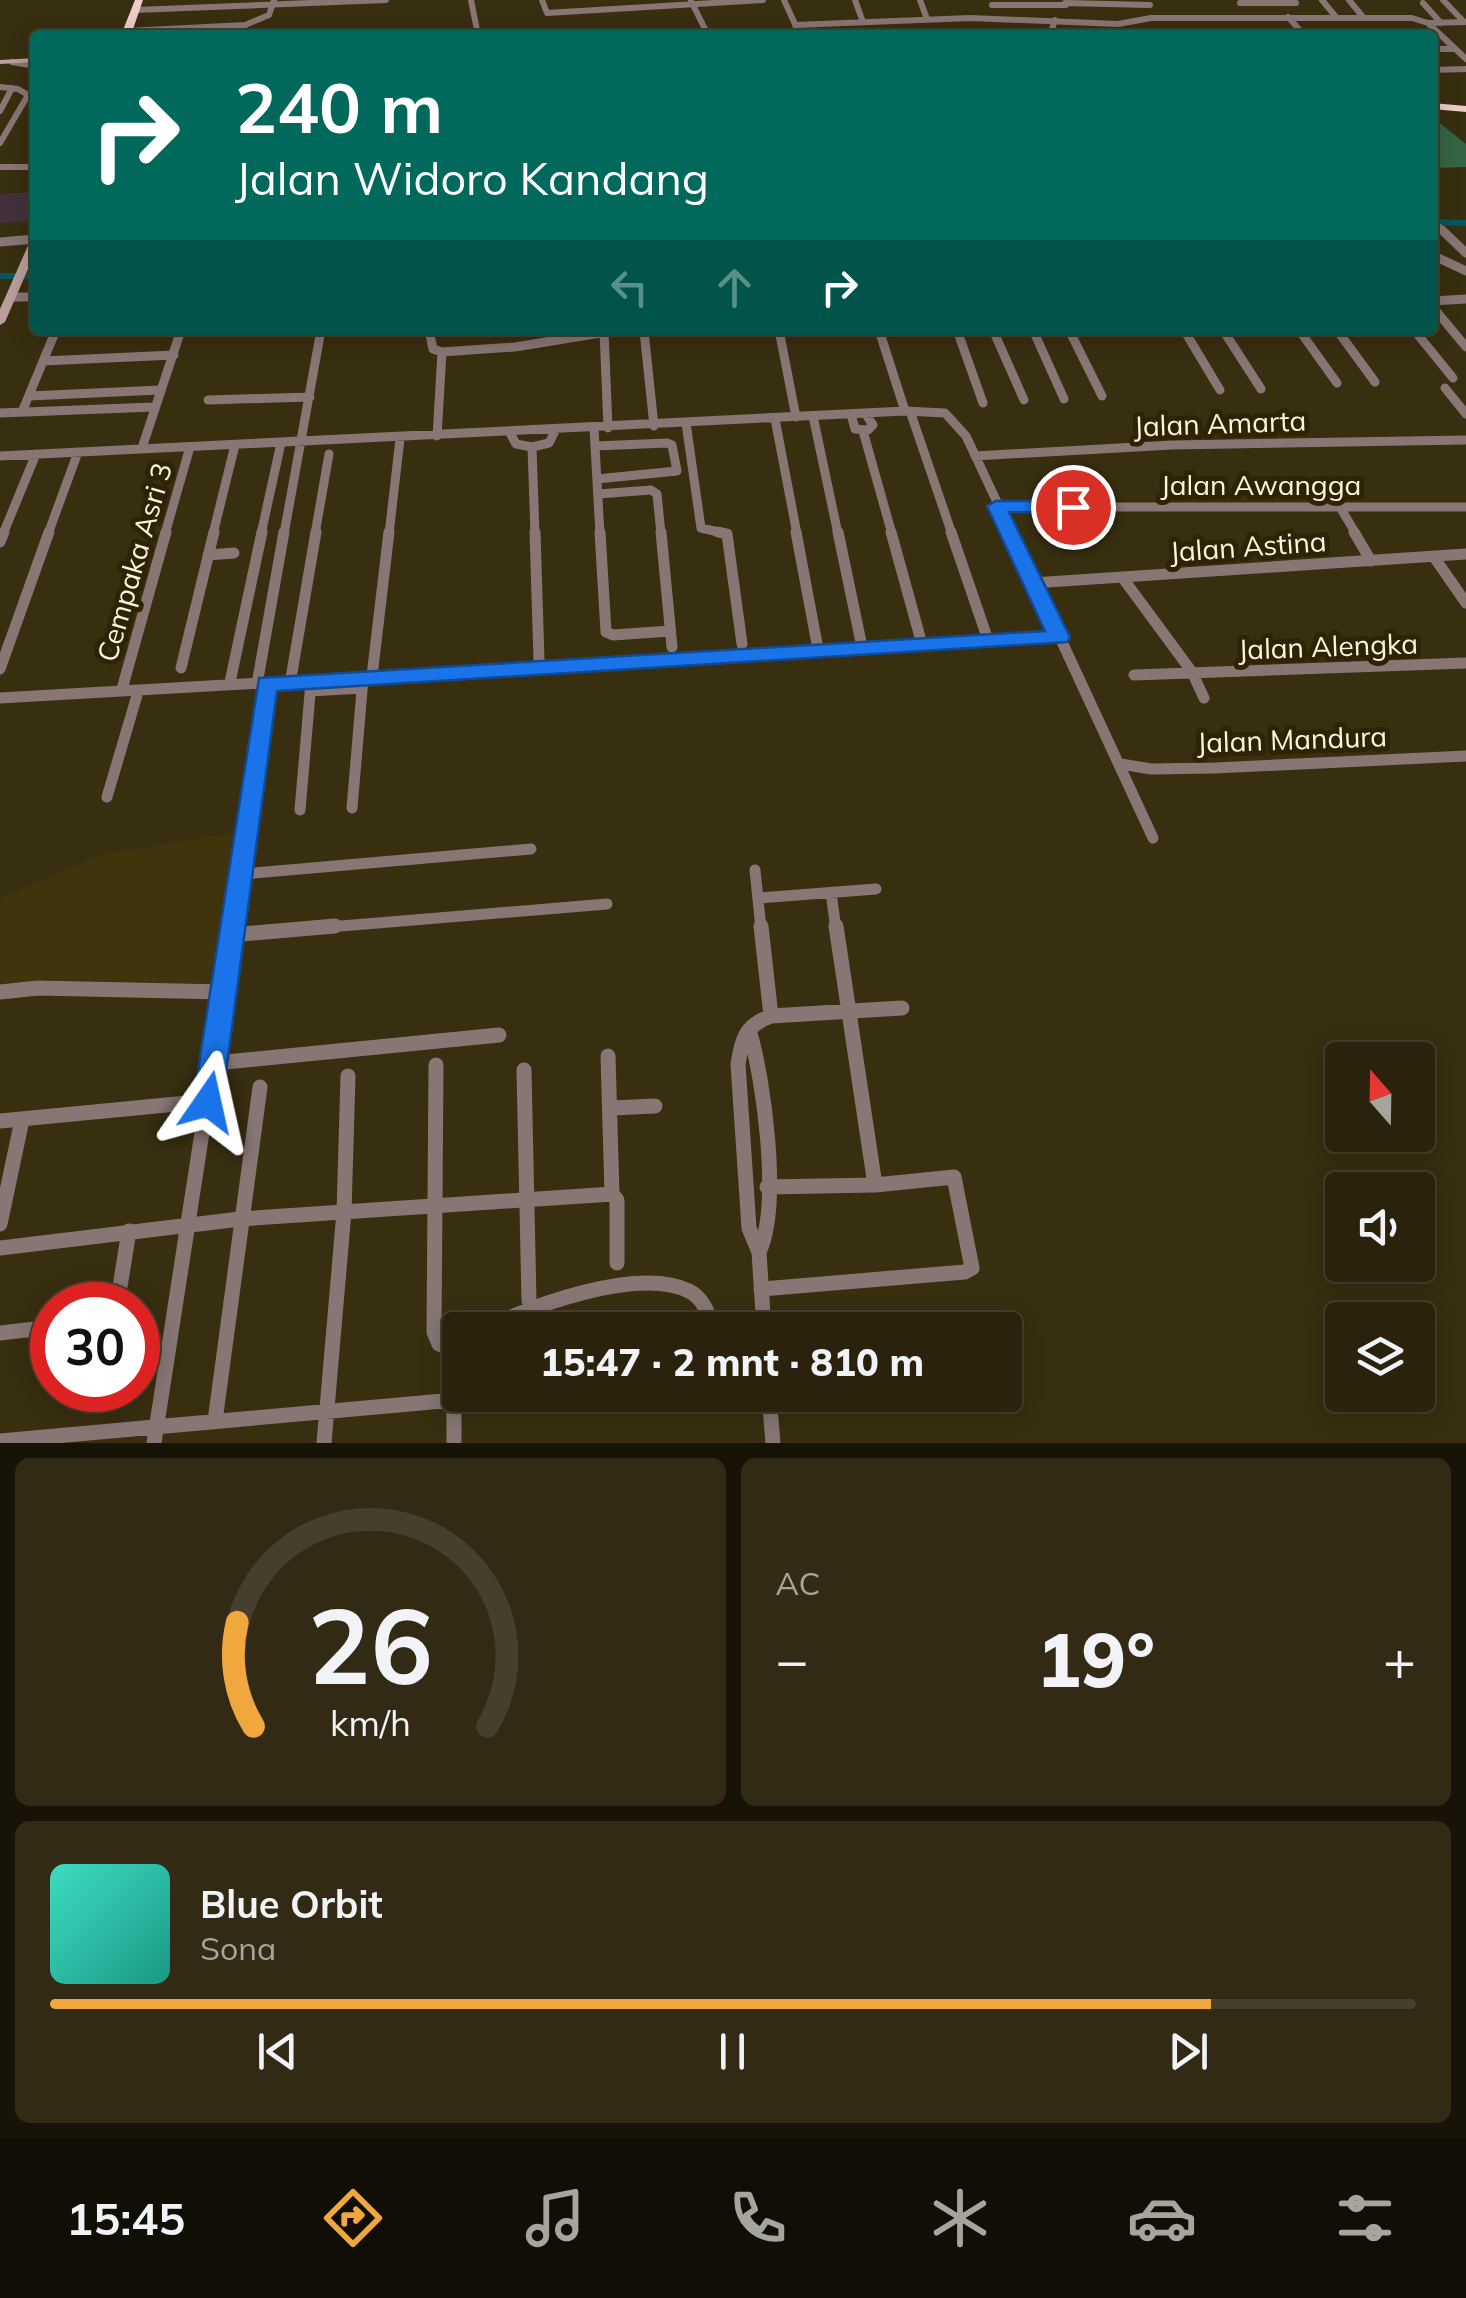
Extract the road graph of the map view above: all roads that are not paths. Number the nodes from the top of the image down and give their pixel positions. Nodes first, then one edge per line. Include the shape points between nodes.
1 (386, 0) edge
2 (471, 0) edge
3 (542, 0) edge
4 (763, 0) edge
5 (784, 0) edge
6 (854, 0) edge
7 (920, 0) edge
8 (1322, 0) edge
9 (1349, 0) edge
10 (1443, 0) edge
11 (273, 2) edge
12 (330, 2) edge
13 (692, 2) edge
14 (991, 2) edge
15 (1150, 2) edge
16 (1239, 2) edge
17 (1295, 2) edge
18 (1065, 3) edge
19 (1423, 3) dead end
20 (137, 5) edge
21 (548, 13) junction
22 (334, 17) dead end
23 (1220, 17) junction
24 (1249, 17) junction
25 (1288, 17) junction
26 (1306, 17) junction
27 (1336, 17) junction
28 (1363, 17) junction
29 (999, 18) junction
30 (1151, 18) junction
31 (927, 19) junction
32 (1055, 20) junction
33 (1073, 21) junction
34 (549, 22) dead end
35 (862, 22) junction
36 (1465, 22) edge
37 (1440, 23) junction
38 (1118, 24) junction
39 (1428, 24) junction
40 (245, 25) junction
41 (795, 25) junction
42 (1226, 29) dead end
43 (128, 30) edge
44 (171, 30) edge
45 (244, 30) edge
46 (477, 30) edge
47 (706, 30) edge
48 (798, 30) edge
49 (920, 30) edge
50 (1052, 30) edge
51 (1121, 30) edge
52 (1300, 30) edge
53 (1434, 30) edge
54 (1438, 34) edge
55 (1466, 42) edge
56 (1448, 43) junction
57 (1438, 49) edge
58 (1455, 50) junction
59 (1466, 59) edge
60 (0, 62) edge
61 (30, 63) edge
62 (1466, 69) edge
63 (1438, 70) edge
64 (0, 87) edge
65 (12, 88) junction
66 (1438, 107) edge
67 (0, 110) edge
68 (1466, 110) edge
69 (20, 112) junction
70 (30, 112) edge
71 (0, 143) edge
72 (30, 167) edge
73 (0, 168) edge
74 (1438, 225) edge
75 (30, 241) edge
76 (0, 242) edge
77 (30, 253) edge
78 (1466, 253) edge
79 (1438, 258) edge
80 (1466, 271) edge
81 (11, 297) junction
82 (30, 297) edge
83 (1466, 299) edge
84 (1438, 302) edge
85 (1438, 311) edge
86 (0, 322) edge
87 (54, 335) edge
88 (180, 335) edge
89 (319, 335) edge
90 (430, 335) edge
91 (521, 335) edge
92 (583, 335) edge
93 (604, 335) edge
94 (644, 335) edge
95 (780, 335) edge
96 (881, 335) edge
97 (958, 335) edge
98 (995, 335) edge
99 (1034, 335) edge
100 (1072, 335) edge
101 (1187, 335) edge
102 (1226, 335) edge
103 (1303, 335) edge
104 (1341, 335) edge
105 (1418, 335) edge
106 (524, 346) junction
107 (1466, 347) edge
108 (442, 352) junction
109 (174, 355) junction
110 (43, 360) junction
111 (1453, 378) dead end
112 (1375, 382) dead end
113 (1337, 383) dead end
114 (1444, 388) dead end
115 (1261, 389) dead end
116 (160, 390) junction
117 (1220, 390) dead end
118 (29, 396) junction
119 (1102, 396) dead end
120 (310, 397) junction
121 (1064, 398) dead end
122 (208, 400) dead end
123 (1024, 400) dead end
124 (983, 403) dead end
125 (154, 406) junction
126 (908, 411) junction
127 (22, 412) junction
128 (0, 413) edge
129 (851, 414) junction
130 (865, 414) junction
131 (1466, 414) edge
132 (813, 416) junction
133 (796, 417) junction
134 (775, 419) junction
135 (686, 423) junction
136 (654, 426) junction
137 (608, 428) junction
138 (594, 429) junction
139 (864, 430) junction
140 (555, 431) junction
141 (510, 433) junction
142 (437, 436) junction
143 (400, 438) junction
144 (1466, 440) edge
145 (320, 442) junction
146 (340, 442) junction
147 (302, 443) junction
148 (281, 444) junction
149 (143, 445) dead end
150 (235, 445) junction
151 (595, 446) junction
152 (532, 447) junction
153 (190, 448) junction
154 (78, 452) junction
155 (36, 454) junction
156 (328, 454) junction
157 (975, 456) junction
158 (1, 459) edge
159 (597, 479) junction
160 (598, 494) junction
161 (996, 506) junction
162 (1340, 507) junction
163 (1466, 507) edge
164 (0, 542) edge
165 (234, 553) dead end
166 (1466, 554) edge
167 (208, 555) junction
168 (1434, 557) junction
169 (1371, 561) junction
170 (1122, 577) junction
171 (1033, 583) junction
172 (1466, 602) edge
173 (670, 631) junction
174 (920, 637) dead end
175 (987, 637) dead end
176 (1059, 637) junction
177 (861, 642) dead end
178 (742, 644) dead end
179 (672, 647) dead end
180 (818, 649) dead end
181 (539, 660) dead end
182 (1466, 663) edge
183 (181, 668) dead end
184 (0, 670) edge
185 (1192, 672) junction
186 (1134, 674) dead end
187 (291, 678) dead end
188 (366, 681) junction
189 (230, 682) dead end
190 (262, 684) junction
191 (310, 686) junction
192 (122, 689) dead end
193 (138, 692) junction
194 (0, 698) edge
195 (1204, 698) dead end
196 (1466, 756) edge
197 (1120, 764) junction
198 (107, 798) dead end
199 (352, 808) dead end
200 (300, 810) dead end
201 (1153, 838) dead end
202 (531, 849) dead end
203 (755, 870) dead end
204 (243, 874) junction
205 (876, 889) dead end
206 (831, 894) junction
207 (759, 898) junction
208 (606, 904) dead end
209 (232, 935) junction
210 (224, 992) junction
211 (1, 996) edge
212 (902, 1008) dead end
213 (851, 1012) junction
214 (771, 1016) junction
215 (749, 1030) junction
216 (499, 1035) dead end
217 (608, 1056) dead end
218 (216, 1062) junction
219 (436, 1065) dead end
220 (524, 1070) dead end
221 (348, 1076) dead end
222 (260, 1086) dead end
223 (208, 1102) junction
224 (654, 1106) dead end
225 (612, 1108) junction
226 (22, 1120) junction
227 (0, 1121) edge
228 (743, 1135) junction
229 (763, 1135) junction
230 (875, 1185) junction
231 (767, 1187) junction
232 (612, 1194) junction
233 (527, 1202) junction
234 (437, 1206) junction
235 (344, 1212) junction
236 (240, 1219) junction
237 (0, 1224) edge
238 (188, 1224) junction
239 (130, 1232) junction
240 (0, 1248) edge
241 (759, 1252) junction
242 (618, 1263) dead end
243 (121, 1282) edge
244 (761, 1289) junction
245 (529, 1301) dead end
246 (527, 1312) edge
247 (707, 1312) edge
248 (763, 1312) edge
249 (30, 1330) edge
250 (0, 1333) edge
251 (442, 1345) edge
252 (442, 1401) edge
253 (326, 1410) junction
254 (454, 1412) edge
255 (770, 1412) edge
256 (215, 1421) junction
257 (155, 1434) edge
258 (0, 1440) edge
259 (324, 1443) edge
260 (454, 1443) edge
261 (773, 1443) edge

1 - 12 street
2 - 46 street
3 - 21 street
4 - 13 street
5 - 41 street
6 - 35 street
7 - 31 street
8 - 27 street
9 - 28 street
10 - 36 street
11 - 12 street
11 - 20 street
11 - 40 street via 267,17
12 - 22 street
13 - 21 street
13 - 47 street
14 - 18 street
14 - 29 street
15 - 18 street
15 - 30 street
16 - 17 street
16 - 24 street
17 - 26 street
18 - 33 street
19 - 37 street
20 - 43 highway
21 - 34 street
23 - 24 street
23 - 30 street
23 - 42 street
24 - 25 street
25 - 26 street
25 - 52 street
26 - 27 street
27 - 28 street
28 - 39 street
29 - 31 street
29 - 32 street
30 - 38 street
31 - 35 street
31 - 49 street
32 - 33 street
32 - 50 street
33 - 38 street
35 - 41 street
36 - 37 street
37 - 39 street
38 - 51 street
39 - 53 street
40 - 44 street
40 - 45 street
41 - 48 street
54 - 56 street
55 - 56 street
56 - 58 street
57 - 58 street
58 - 59 street
60 - 61 main road
62 - 63 street
64 - 65 street
65 - 67 street
65 - 69 street via 28,95
66 - 68 highway
69 - 70 street
69 - 71 street
72 - 73 street
74 - 78 street
75 - 76 street
77 - 81 main road
79 - 80 street
81 - 82 street
81 - 86 main road
83 - 84 street
85 - 107 street
87 - 110 street
88 - 109 street
89 - 120 street
90 - 108 street via 434,350
91 - 106 street
92 - 106 street
93 - 137 street
94 - 136 street
95 - 133 street
96 - 126 street
97 - 124 street
98 - 123 street
99 - 121 street
100 - 119 street
101 - 117 street
102 - 115 street
103 - 113 street
104 - 112 street
105 - 111 street
106 - 108 street
108 - 142 street
109 - 110 street
109 - 116 street
110 - 118 street
114 - 131 street
116 - 118 street
116 - 125 street
118 - 127 street
120 - 122 street
120 - 147 street
125 - 127 street
125 - 149 street
126 - 130 street
126 - 157 street via 952,417
126 - 175 street
127 - 128 street
129 - 130 street
129 - 132 street
129 - 139 street via 855,429
130 - 139 street via 873,425
132 - 133 street
132 - 177 street
133 - 134 street
134 - 135 street
134 - 180 street
135 - 136 street
135 - 178 street via 701,528 727,534
136 - 137 street
137 - 138 street
138 - 140 street
138 - 151 street
139 - 174 street
140 - 141 street
140 - 152 street via 549,443
141 - 142 street
141 - 152 street via 516,444
142 - 143 street
143 - 146 street
143 - 188 street
144 - 157 street, Jalan Amarta
145 - 146 street
145 - 147 street
145 - 156 street
146 - 156 street
147 - 148 street
147 - 190 street
148 - 150 street
148 - 189 street
150 - 153 street
150 - 167 street
151 - 159 street
151 - 159 street via 667,442 676,472
152 - 181 street
153 - 154 street
153 - 192 street, Cempaka Asri 3
154 - 155 street
154 - 184 street
155 - 158 street
155 - 164 street
156 - 187 street
157 - 161 street
159 - 160 street
160 - 173 street via 658,494
160 - 173 street via 606,632
161 - 162 street, Jalan Awangga
161 - 171 street
162 - 163 street, Jalan Awangga
162 - 169 street
165 - 167 street
166 - 168 street, Jalan Astina
167 - 183 street
168 - 169 street, Jalan Astina
168 - 172 street
169 - 170 street, Jalan Astina
170 - 171 street, Jalan Astina
170 - 185 street
171 - 176 street
173 - 179 street
176 - 188 street
176 - 197 street
182 - 185 street, Jalan Alengka
185 - 186 street, Jalan Alengka
185 - 195 street
188 - 191 street
188 - 199 street
190 - 191 street
190 - 193 street
190 - 204 street
191 - 200 street
193 - 194 street
193 - 198 street
196 - 197 street, Jalan Mandura via 1215,768
197 - 201 street
202 - 204 street
203 - 207 street
204 - 209 street
205 - 206 street
206 - 207 street
206 - 213 street
207 - 214 street
208 - 209 street
209 - 210 street
210 - 211 street via 38,988
210 - 218 street
212 - 213 street
213 - 214 street
213 - 230 street
214 - 215 street
215 - 228 street via 739,1051
215 - 229 street via 759,1058
216 - 218 street
217 - 225 street
218 - 223 street
219 - 234 street
220 - 233 street
221 - 235 street
222 - 236 street
223 - 226 street
223 - 238 street
224 - 225 street
225 - 232 street
226 - 227 street
226 - 237 street
228 - 229 street
228 - 241 street via 749,1228
229 - 231 street
230 - 231 street
230 - 244 street via 954,1177 972,1268
231 - 241 street via 768,1232
232 - 233 street
232 - 242 street
233 - 234 street
233 - 245 street
234 - 235 street
234 - 251 street via 434,1332
235 - 236 street
235 - 253 street
236 - 238 street
236 - 256 street
238 - 239 street
238 - 257 street
239 - 240 street
239 - 243 street
241 - 244 street
244 - 248 street
246 - 247 street via 605,1289 650,1286 688,1290
249 - 250 street
252 - 253 street
253 - 256 street
253 - 259 street
254 - 260 street
255 - 261 street
256 - 257 street
257 - 258 street

